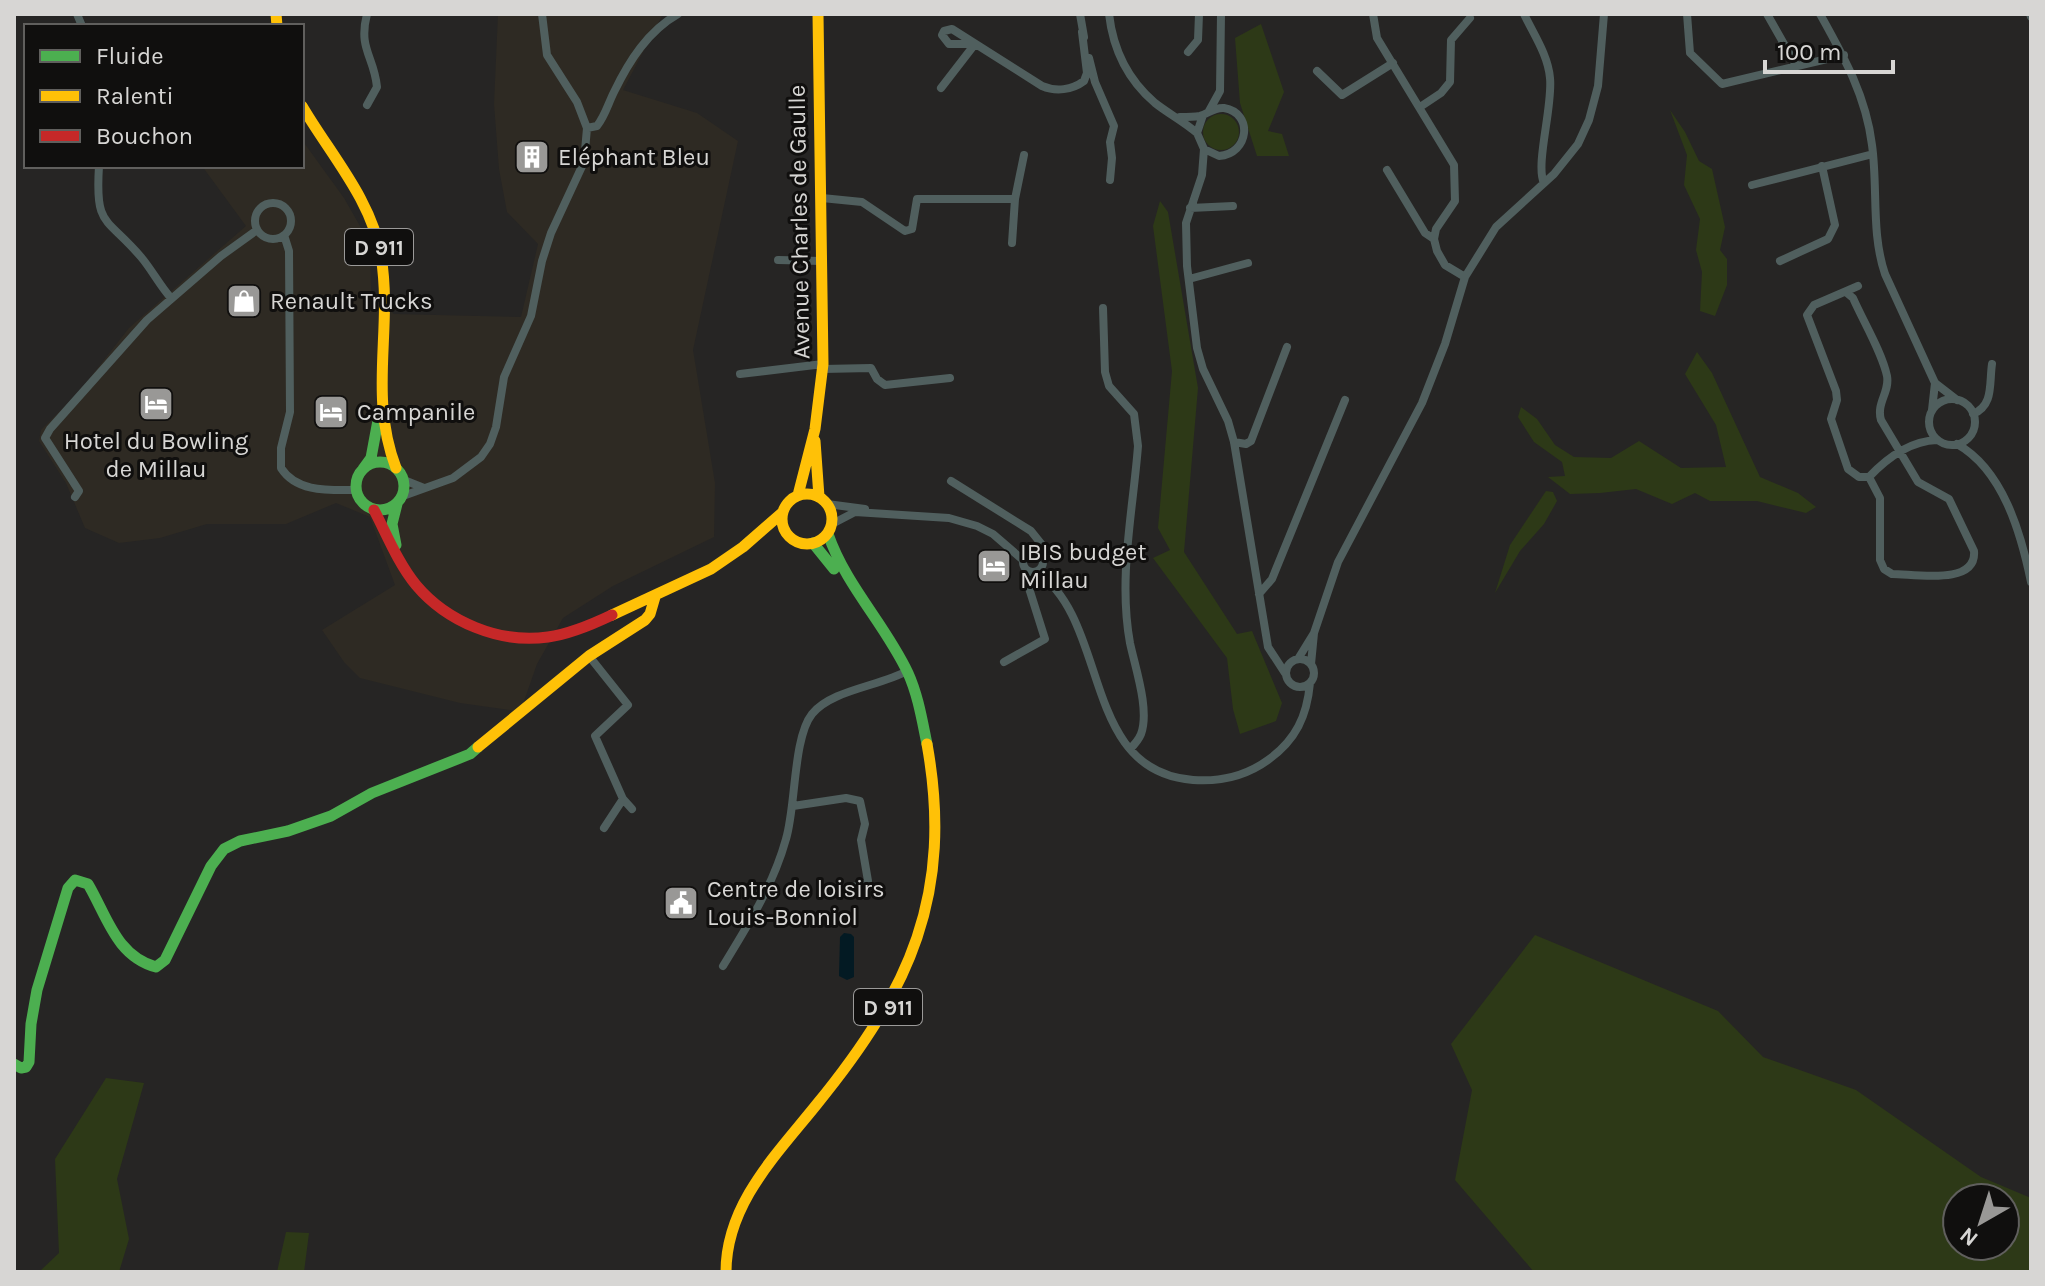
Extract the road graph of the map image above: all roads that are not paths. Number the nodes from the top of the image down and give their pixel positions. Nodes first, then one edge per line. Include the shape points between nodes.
1 (367, 14) edge
2 (542, 14) edge
3 (678, 14) edge
4 (818, 14) edge
5 (1080, 14) edge
6 (1109, 14) edge
7 (1199, 14) edge
8 (1221, 14) edge
9 (1373, 14) edge
10 (1524, 14) edge
11 (1604, 14) edge
12 (1687, 14) edge
13 (1767, 14) edge
14 (1820, 14) edge
15 (1470, 18) dead end
16 (1082, 32) junction
17 (1188, 52) dead end
18 (1844, 55) junction
19 (1393, 63) junction
20 (1797, 67) junction
21 (1317, 71) dead end
22 (941, 88) dead end
23 (1220, 91) junction
24 (367, 105) dead end
25 (1420, 107) junction
26 (304, 109) edge
27 (1230, 110) junction
28 (1206, 113) junction
29 (1180, 117) junction
30 (587, 128) junction
31 (1197, 133) junction
32 (1204, 149) junction
33 (1873, 154) junction
34 (1024, 155) dead end
35 (1219, 156) junction
36 (1822, 166) junction
37 (99, 168) edge
38 (1387, 170) dead end
39 (1202, 175) junction
40 (1110, 180) dead end
41 (1544, 183) junction
42 (1752, 185) dead end
43 (822, 198) junction
44 (1015, 199) junction
45 (1233, 206) dead end
46 (1190, 208) junction
47 (257, 230) junction
48 (284, 235) junction
49 (1434, 239) junction
50 (1012, 243) dead end
51 (778, 260) dead end
52 (822, 261) junction
53 (1780, 261) dead end
54 (1248, 263) dead end
55 (1465, 277) junction
56 (1189, 279) junction
57 (1858, 286) dead end
58 (1847, 293) junction
59 (171, 298) junction
60 (1103, 308) dead end
61 (1287, 347) dead end
62 (1992, 364) dead end
63 (823, 366) junction
64 (740, 374) dead end
65 (950, 378) dead end
66 (1935, 383) junction
67 (1345, 400) dead end
68 (1957, 400) junction
69 (382, 408) junction
70 (1973, 414) junction
71 (1930, 415) junction
72 (815, 429) junction
73 (1971, 435) junction
74 (45, 438) junction
75 (1937, 440) junction
76 (1919, 441) junction
77 (1234, 442) junction
78 (1957, 444) junction
79 (39, 446) dead end
80 (1900, 453) junction
81 (1977, 457) junction
82 (396, 468) junction
83 (363, 469) junction
84 (1869, 477) junction
85 (404, 480) junction
86 (951, 481) dead end
87 (424, 488) junction
88 (357, 490) junction
89 (798, 495) junction
90 (75, 497) dead end
91 (400, 499) junction
92 (823, 500) junction
93 (374, 510) junction
94 (783, 512) junction
95 (890, 513) junction
96 (830, 529) junction
97 (785, 532) junction
98 (751, 541) junction
99 (813, 543) junction
100 (1039, 554) junction
101 (398, 556) junction
102 (1025, 557) junction
103 (1037, 570) junction
104 (2031, 582) edge
105 (1259, 594) junction
106 (655, 597) junction
107 (1314, 633) junction
108 (589, 656) junction
109 (1274, 656) junction
110 (1295, 660) junction
111 (1004, 662) dead end
112 (1311, 664) junction
113 (904, 673) junction
114 (1285, 673) junction
115 (1310, 683) junction
116 (1294, 686) junction
117 (1304, 716) junction
118 (1130, 749) junction
119 (623, 799) junction
120 (793, 806) junction
121 (632, 809) dead end
122 (604, 828) dead end
123 (840, 889) dead end
124 (723, 966) dead end
125 (14, 1064) edge
126 (726, 1272) edge

1 - 24 street via 364,47 377,87
2 - 30 street via 547,55
3 - 30 street via 643,43 602,120
4 - 43 main road, Avenue Charles de Gaulle
5 - 16 street
6 - 29 street via 1112,36 1129,73 1157,104
7 - 17 street via 1198,40
8 - 23 street
9 - 19 street via 1377,38
10 - 41 street via 1550,75 1540,166
11 - 41 street via 1598,86 1589,120 1578,144
12 - 20 street via 1690,53 1722,84
13 - 20 street
14 - 18 street
15 - 25 street via 1451,40 1450,82
16 - 22 street via 1087,73 1084,81 1070,88 1042,86 975,44
16 - 40 street via 1114,126
18 - 20 street
18 - 33 street via 1866,107
19 - 21 street via 1342,95
19 - 25 street
23 - 27 street
23 - 28 street
25 - 49 street via 1454,165 1456,183 1455,201
26 - 69 main road, D 911 via 349,177 374,227 382,278
27 - 28 street
27 - 35 street via 1243,123 1244,137 1232,153
28 - 29 street
28 - 31 street
29 - 31 street
30 - 87 street via 584,162 551,233 531,316 504,377 490,444 453,478
31 - 32 street
32 - 35 street
32 - 39 street
33 - 36 street
33 - 66 street via 1879,257
34 - 44 street
35 - 39 street
36 - 42 street
36 - 53 street via 1835,225 1828,239
37 - 59 street via 98,207
38 - 49 street via 1425,233
39 - 46 street
41 - 55 street via 1496,227
43 - 44 street via 862,202 905,231 912,229 917,199
43 - 52 main road, Avenue Charles de Gaulle
44 - 50 street
45 - 46 street
46 - 56 street via 1185,244
47 - 48 street via 266,238
47 - 48 street via 254,219 259,209 274,202 291,218
47 - 59 street
48 - 88 street via 289,251 290,412 281,468 302,486
49 - 55 street via 1445,265
51 - 52 street
52 - 63 main road, Avenue Charles de Gaulle
54 - 56 street
55 - 107 street via 1422,403 1338,562
56 - 77 street via 1197,348
57 - 58 street
58 - 80 street via 1886,373 1878,411
58 - 84 street via 1814,305 1807,315 1836,391 1831,419 1848,469
59 - 74 street via 134,332
60 - 118 street via 1105,372 1109,386 1130,407 1137,428 1125,598 1142,701 1142,734
61 - 77 street via 1251,441
62 - 70 street via 1989,401
63 - 64 street
63 - 65 street via 871,368 885,385
63 - 72 main road, Avenue Charles de Gaulle
66 - 68 street
66 - 71 street
67 - 105 street via 1272,579
68 - 70 street
68 - 71 street via 1943,401
69 - 82 main road, D 911
69 - 83 main road, D 911
70 - 73 street
71 - 75 street via 1929,427
71 - 76 street
72 - 89 main road
72 - 92 main road
73 - 78 street
73 - 81 street
74 - 79 street
74 - 90 street via 79,491
75 - 76 street
75 - 78 street
76 - 80 street
77 - 105 street
78 - 81 street
80 - 84 street
80 - 84 street via 1918,482 1949,499 1974,551 1969,569 1957,575 1892,574 1884,569 1880,498
81 - 104 street via 2006,501
82 - 83 main road via 378,462
82 - 85 main road
83 - 88 main road
85 - 87 street
85 - 91 main road
86 - 100 street via 1031,531 1043,546
87 - 91 street
88 - 93 main road via 363,504
89 - 92 main road
89 - 94 main road
91 - 93 main road via 386,510
91 - 101 main road via 392,524
92 - 95 street
92 - 96 main road via 832,514
93 - 101 main road
94 - 97 main road
94 - 98 main road
95 - 96 street via 855,512
95 - 102 street via 962,521
96 - 99 main road
96 - 113 main road, D 911 via 840,568
97 - 98 main road via 767,532
97 - 99 main road via 797,542
98 - 106 main road via 710,570
99 - 113 main road, D 911
100 - 102 street
100 - 103 street via 1043,559
101 - 106 main road via 410,578 436,604 492,633 551,637
102 - 103 street via 1024,566
103 - 111 street via 1028,585 1045,639
103 - 118 street via 1078,627 1108,713
105 - 109 street
106 - 108 main road via 645,620
107 - 110 street
107 - 112 street
108 - 119 street via 628,705 595,736
108 - 125 main road via 470,754 372,793 331,816 224,849 165,960 156,967 132,958 88,884 75,880 49,950 31,1025 31,1060 26,1067
109 - 110 street
109 - 114 street
110 - 112 street
110 - 114 street
112 - 115 street
113 - 120 street via 834,697 813,712 804,729
113 - 126 main road, D 911 via 931,764 936,823 926,913 912,958 871,1034 747,1195 732,1224
114 - 116 street
115 - 116 street
115 - 117 street
116 - 117 street
117 - 118 street via 1278,752 1226,779 1165,773
119 - 121 street
119 - 122 street
120 - 123 street via 846,798 860,801 868,881
120 - 124 street via 776,872

